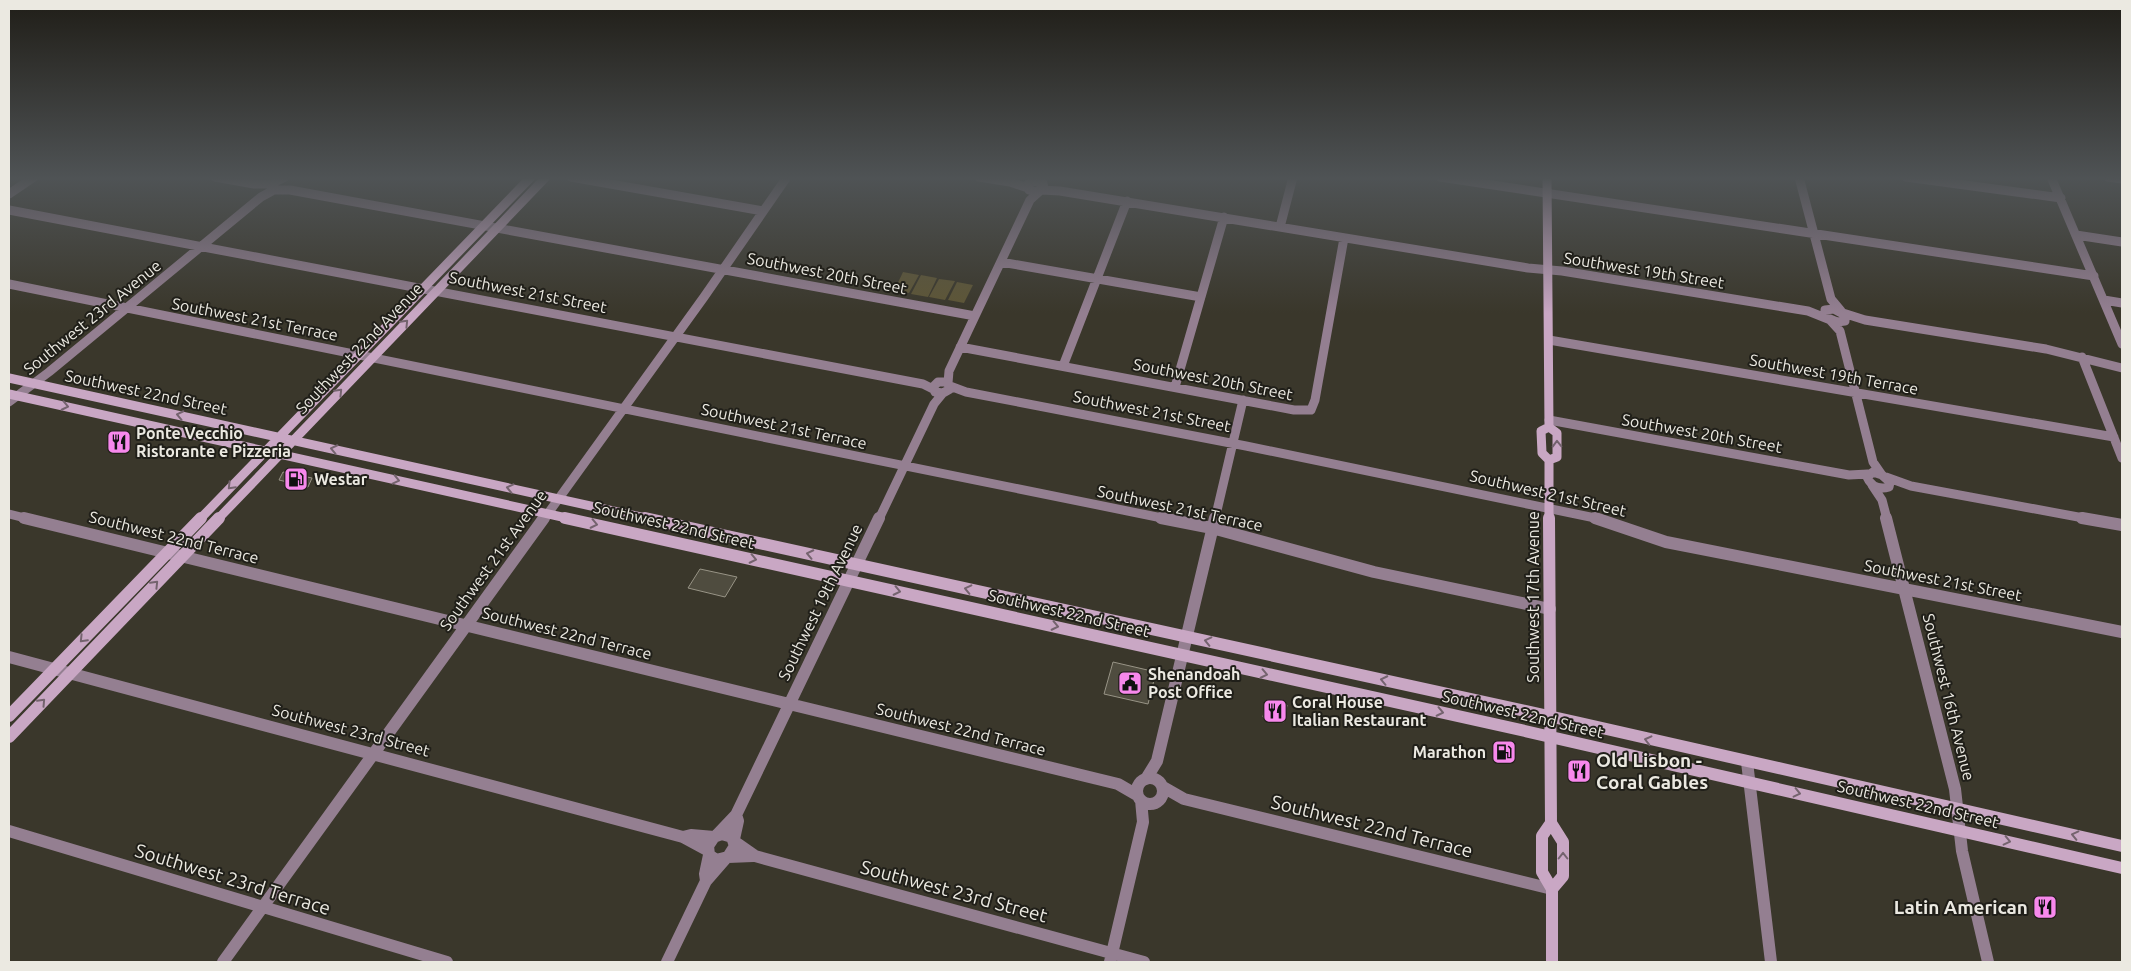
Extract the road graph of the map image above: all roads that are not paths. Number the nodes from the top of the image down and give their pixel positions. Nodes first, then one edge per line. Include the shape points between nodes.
1 (73, 222) edge
2 (230, 222) edge
3 (470, 222) edge
4 (488, 222) edge
5 (502, 222) edge
6 (756, 222) edge
7 (1020, 222) edge
8 (1119, 222) edge
9 (1223, 222) edge
10 (1251, 222) edge
11 (1281, 222) edge
12 (1547, 222) edge
13 (1736, 222) edge
14 (1811, 222) edge
15 (2071, 222) edge
16 (485, 225) junction
17 (498, 227) junction
18 (1280, 227) junction
19 (1814, 234) junction
20 (2076, 235) junction
21 (1344, 238) junction
22 (2122, 242) edge
23 (201, 247) junction
24 (1001, 262) junction
25 (723, 269) junction
26 (1548, 270) junction
27 (2094, 276) junction
28 (1097, 279) junction
29 (9, 284) edge
30 (422, 289) junction
31 (436, 291) junction
32 (1201, 297) junction
33 (1831, 299) junction
34 (2104, 300) junction
35 (2122, 302) edge
36 (126, 308) junction
37 (1828, 315) junction
38 (975, 316) junction
39 (1842, 320) junction
40 (674, 337) junction
41 (1549, 340) junction
42 (2122, 344) edge
43 (960, 346) junction
44 (358, 355) junction
45 (2082, 357) junction
46 (371, 358) junction
47 (1063, 366) junction
48 (2122, 368) edge
49 (9, 378) edge
50 (34, 384) junction
51 (942, 386) junction
52 (1175, 387) junction
53 (1855, 393) junction
54 (12, 397) edge
55 (1243, 400) junction
56 (622, 409) junction
57 (1549, 423) junction
58 (279, 437) junction
59 (2114, 437) junction
60 (293, 440) junction
61 (1232, 443) junction
62 (266, 451) junction
63 (280, 454) junction
64 (2122, 458) edge
65 (1549, 460) junction
66 (1873, 462) junction
67 (904, 466) junction
68 (1870, 479) junction
69 (1887, 482) junction
70 (558, 498) junction
71 (1882, 499) junction
72 (1549, 507) junction
73 (9, 514) edge
74 (546, 514) junction
75 (2122, 525) edge
76 (1212, 528) junction
77 (167, 552) junction
78 (182, 556) junction
79 (857, 564) junction
80 (849, 581) junction
81 (1905, 589) junction
82 (1550, 609) junction
83 (466, 625) junction
84 (2122, 632) edge
85 (1187, 637) junction
86 (1182, 655) junction
87 (9, 656) edge
88 (54, 668) junction
89 (70, 672) junction
90 (790, 704) junction
91 (9, 716) edge
92 (1551, 717) junction
93 (9, 737) edge
94 (1551, 737) junction
95 (373, 754) junction
96 (1157, 762) junction
97 (1747, 762) junction
98 (1143, 780) junction
99 (1749, 782) junction
100 (1118, 784) junction
101 (1161, 785) junction
102 (1139, 798) junction
103 (1184, 800) junction
104 (1158, 802) junction
105 (1957, 808) junction
106 (736, 815) junction
107 (1143, 822) junction
108 (1551, 823) junction
109 (9, 831) edge
110 (1960, 831) junction
111 (716, 836) junction
112 (684, 837) junction
113 (734, 840) junction
114 (2122, 846) edge
115 (708, 852) junction
116 (753, 856) junction
117 (727, 858) junction
118 (2122, 868) edge
119 (706, 881) junction
120 (1552, 889) junction
121 (262, 907) junction
122 (1111, 958) edge
123 (223, 962) edge
124 (447, 962) edge
125 (667, 962) edge
126 (1144, 962) edge
127 (1552, 962) edge
128 (1771, 962) edge
129 (1988, 962) edge

1 - 23 street, Southwest 21st Street
2 - 23 street, Southwest 23rd Avenue
3 - 16 street, Southwest 20th Street
4 - 16 main road, Southwest 22nd Avenue
5 - 17 main road, Southwest 22nd Avenue
6 - 25 street, Southwest 21st Avenue
7 - 24 street, Southwest 19th Avenue
8 - 28 street
9 - 32 street
10 - 18 street, Southwest 19th Street
11 - 18 street
12 - 26 main road, Southwest 17th Avenue
13 - 19 street
14 - 19 street
15 - 20 street
16 - 17 street, Southwest 20th Street
16 - 30 main road, Southwest 22nd Avenue
17 - 25 street, Southwest 20th Street
17 - 31 main road, Southwest 22nd Avenue
18 - 21 street, Southwest 19th Street
19 - 27 street
19 - 33 street
20 - 22 street
20 - 27 street
21 - 26 street, Southwest 19th Street
21 - 55 street, Southwest 20th Street via 1312,408 1294,410
23 - 30 street, Southwest 21st Street
23 - 36 street, Southwest 23rd Avenue
24 - 28 street
24 - 38 street, Southwest 19th Avenue
25 - 38 street, Southwest 20th Street
25 - 40 street, Southwest 21st Avenue
26 - 37 street, Southwest 19th Street
26 - 41 main road, Southwest 17th Avenue
27 - 34 street
28 - 32 street
28 - 47 street
29 - 36 street, Southwest 21st Terrace
30 - 31 street, Southwest 21st Street
30 - 44 main road, Southwest 22nd Avenue
31 - 40 street, Southwest 21st Street
46 -> 31 main road, Southwest 22nd Avenue
32 - 52 street
33 - 37 street
33 - 39 street
34 - 35 street
34 - 42 street
36 - 44 street, Southwest 21st Terrace
36 - 50 street, Southwest 23rd Avenue
37 - 39 street
37 - 39 street, Southwest 19th Street
38 - 43 street, Southwest 19th Avenue
39 - 45 street via 1865,320
39 - 53 street
40 - 51 street, Southwest 21st Street
40 - 56 street, Southwest 21st Avenue
41 - 53 street, Southwest 19th Terrace
41 - 57 main road, Southwest 17th Avenue
43 - 47 street, Southwest 20th Street
43 - 51 street, Southwest 19th Avenue
44 - 46 street, Southwest 21st Terrace
44 - 58 main road, Southwest 22nd Avenue
45 - 48 street
45 - 59 street
46 - 56 street, Southwest 21st Terrace
60 -> 46 main road, Southwest 22nd Avenue
47 - 52 street, Southwest 20th Street
49 - 50 main road, Southwest 22nd Street
50 - 54 street, Southwest 23rd Avenue
58 -> 50 main road, Southwest 22nd Street
51 - 61 street, Southwest 21st Street
51 - 67 street, Southwest 19th Avenue
52 - 55 street, Southwest 20th Street
53 - 59 street, Southwest 19th Terrace
53 - 66 street
54 -> 62 main road, Southwest 22nd Street
55 - 61 street
56 - 67 street, Southwest 21st Terrace
56 - 70 street, Southwest 21st Avenue
57 - 65 main road, Southwest 17th Avenue via 1541,430 1542,453
65 -> 57 main road, Southwest 17th Avenue via 1557,457 1556,433
57 - 68 street, Southwest 20th Street
58 - 60 main road, Southwest 22nd Street
58 - 62 main road, Southwest 22nd Avenue
59 - 64 street
60 - 63 main road, Southwest 22nd Avenue
70 -> 60 main road, Southwest 22nd Street
61 - 72 street, Southwest 21st Street
61 - 76 street
62 - 63 main road, Southwest 22nd Street
62 -> 77 main road, Southwest 22nd Avenue
63 -> 74 main road, Southwest 22nd Street
63 - 78 main road, Southwest 22nd Avenue
65 - 72 main road, Southwest 17th Avenue
66 - 68 street
66 - 69 street
67 - 76 street, Southwest 21st Terrace
67 - 79 street, Southwest 19th Avenue
68 - 69 street
68 - 69 street via 1880,488
68 - 71 street, Southwest 16th Avenue
69 - 71 street
69 - 75 street
70 - 74 street, Southwest 21st Avenue
79 -> 70 main road, Southwest 22nd Street
71 - 81 street, Southwest 16th Avenue
72 - 81 street, Southwest 21st Street via 1601,519 1666,542
72 - 82 main road, Southwest 17th Avenue
73 - 77 street, Southwest 22nd Terrace
74 -> 80 main road, Southwest 22nd Street
74 - 83 street, Southwest 21st Avenue
76 - 82 street, Southwest 21st Terrace via 1390,576
76 - 85 street
77 - 78 street, Southwest 22nd Terrace
77 -> 88 main road, Southwest 22nd Avenue
78 - 83 street, Southwest 22nd Terrace
89 -> 78 main road, Southwest 22nd Avenue
79 - 80 street, Southwest 19th Avenue
85 -> 79 main road, Southwest 22nd Street
80 -> 86 main road, Southwest 22nd Street
80 - 90 street, Southwest 19th Avenue
81 - 84 street, Southwest 21st Street
81 - 105 street, Southwest 16th Avenue
82 - 92 main road, Southwest 17th Avenue
83 - 90 street, Southwest 22nd Terrace
83 - 95 street, Southwest 21st Avenue
85 - 86 street
92 -> 85 main road, Southwest 22nd Street
86 -> 94 main road, Southwest 22nd Street
86 - 96 street
87 - 88 street, Southwest 23rd Street
88 - 89 street, Southwest 23rd Street
88 - 91 main road, Southwest 22nd Avenue
93 -> 89 main road, Southwest 22nd Avenue
89 - 95 street, Southwest 23rd Street
90 - 100 street, Southwest 22nd Terrace
90 - 106 street, Southwest 19th Avenue
92 - 94 main road, Southwest 17th Avenue
97 -> 92 main road, Southwest 22nd Street
94 - 99 main road, Southwest 22nd Street
94 - 108 main road, Southwest 17th Avenue
95 - 112 street, Southwest 23rd Street
95 - 121 street, Southwest 21st Avenue
96 - 98 street
96 - 101 street
97 - 99 street
97 - 105 main road, Southwest 22nd Street
98 - 100 street, Southwest 22nd Terrace
98 - 101 street via 1153,779
98 - 102 street via 1136,788
99 -> 110 main road, Southwest 22nd Street
99 - 128 street
100 - 102 street, Southwest 22nd Terrace
101 - 103 street, Southwest 22nd Terrace
101 - 104 street via 1164,795
102 - 104 street via 1148,804
102 - 107 street
103 - 104 street, Southwest 22nd Terrace
103 - 120 street, Southwest 22nd Terrace
104 - 107 street
105 - 110 street, Southwest 16th Avenue
114 -> 105 main road, Southwest 22nd Street
106 - 111 street, Southwest 19th Avenue
106 - 113 street, Southwest 19th Avenue
107 - 122 street
108 - 120 main road, Southwest 17th Avenue via 1542,836 1542,872
120 -> 108 main road, Southwest 17th Avenue via 1563,876 1562,842
109 - 121 street, Southwest 23rd Terrace
110 -> 118 main road, Southwest 22nd Street
110 - 129 street, Southwest 16th Avenue
111 - 112 street, Southwest 23rd Street
111 - 113 street via 727,834
111 - 115 street via 709,843
112 - 115 street, Southwest 23rd Street
113 - 116 street, Southwest 23rd Street
113 - 117 street via 734,850
115 - 117 street via 716,860
115 - 119 street
116 - 117 street, Southwest 23rd Street
116 - 122 street, Southwest 23rd Street
117 - 119 street
119 - 125 street
120 - 127 main road, Southwest 17th Avenue
121 - 123 street, Southwest 21st Avenue
121 - 124 street, Southwest 23rd Terrace
122 - 126 street, Southwest 23rd Street

